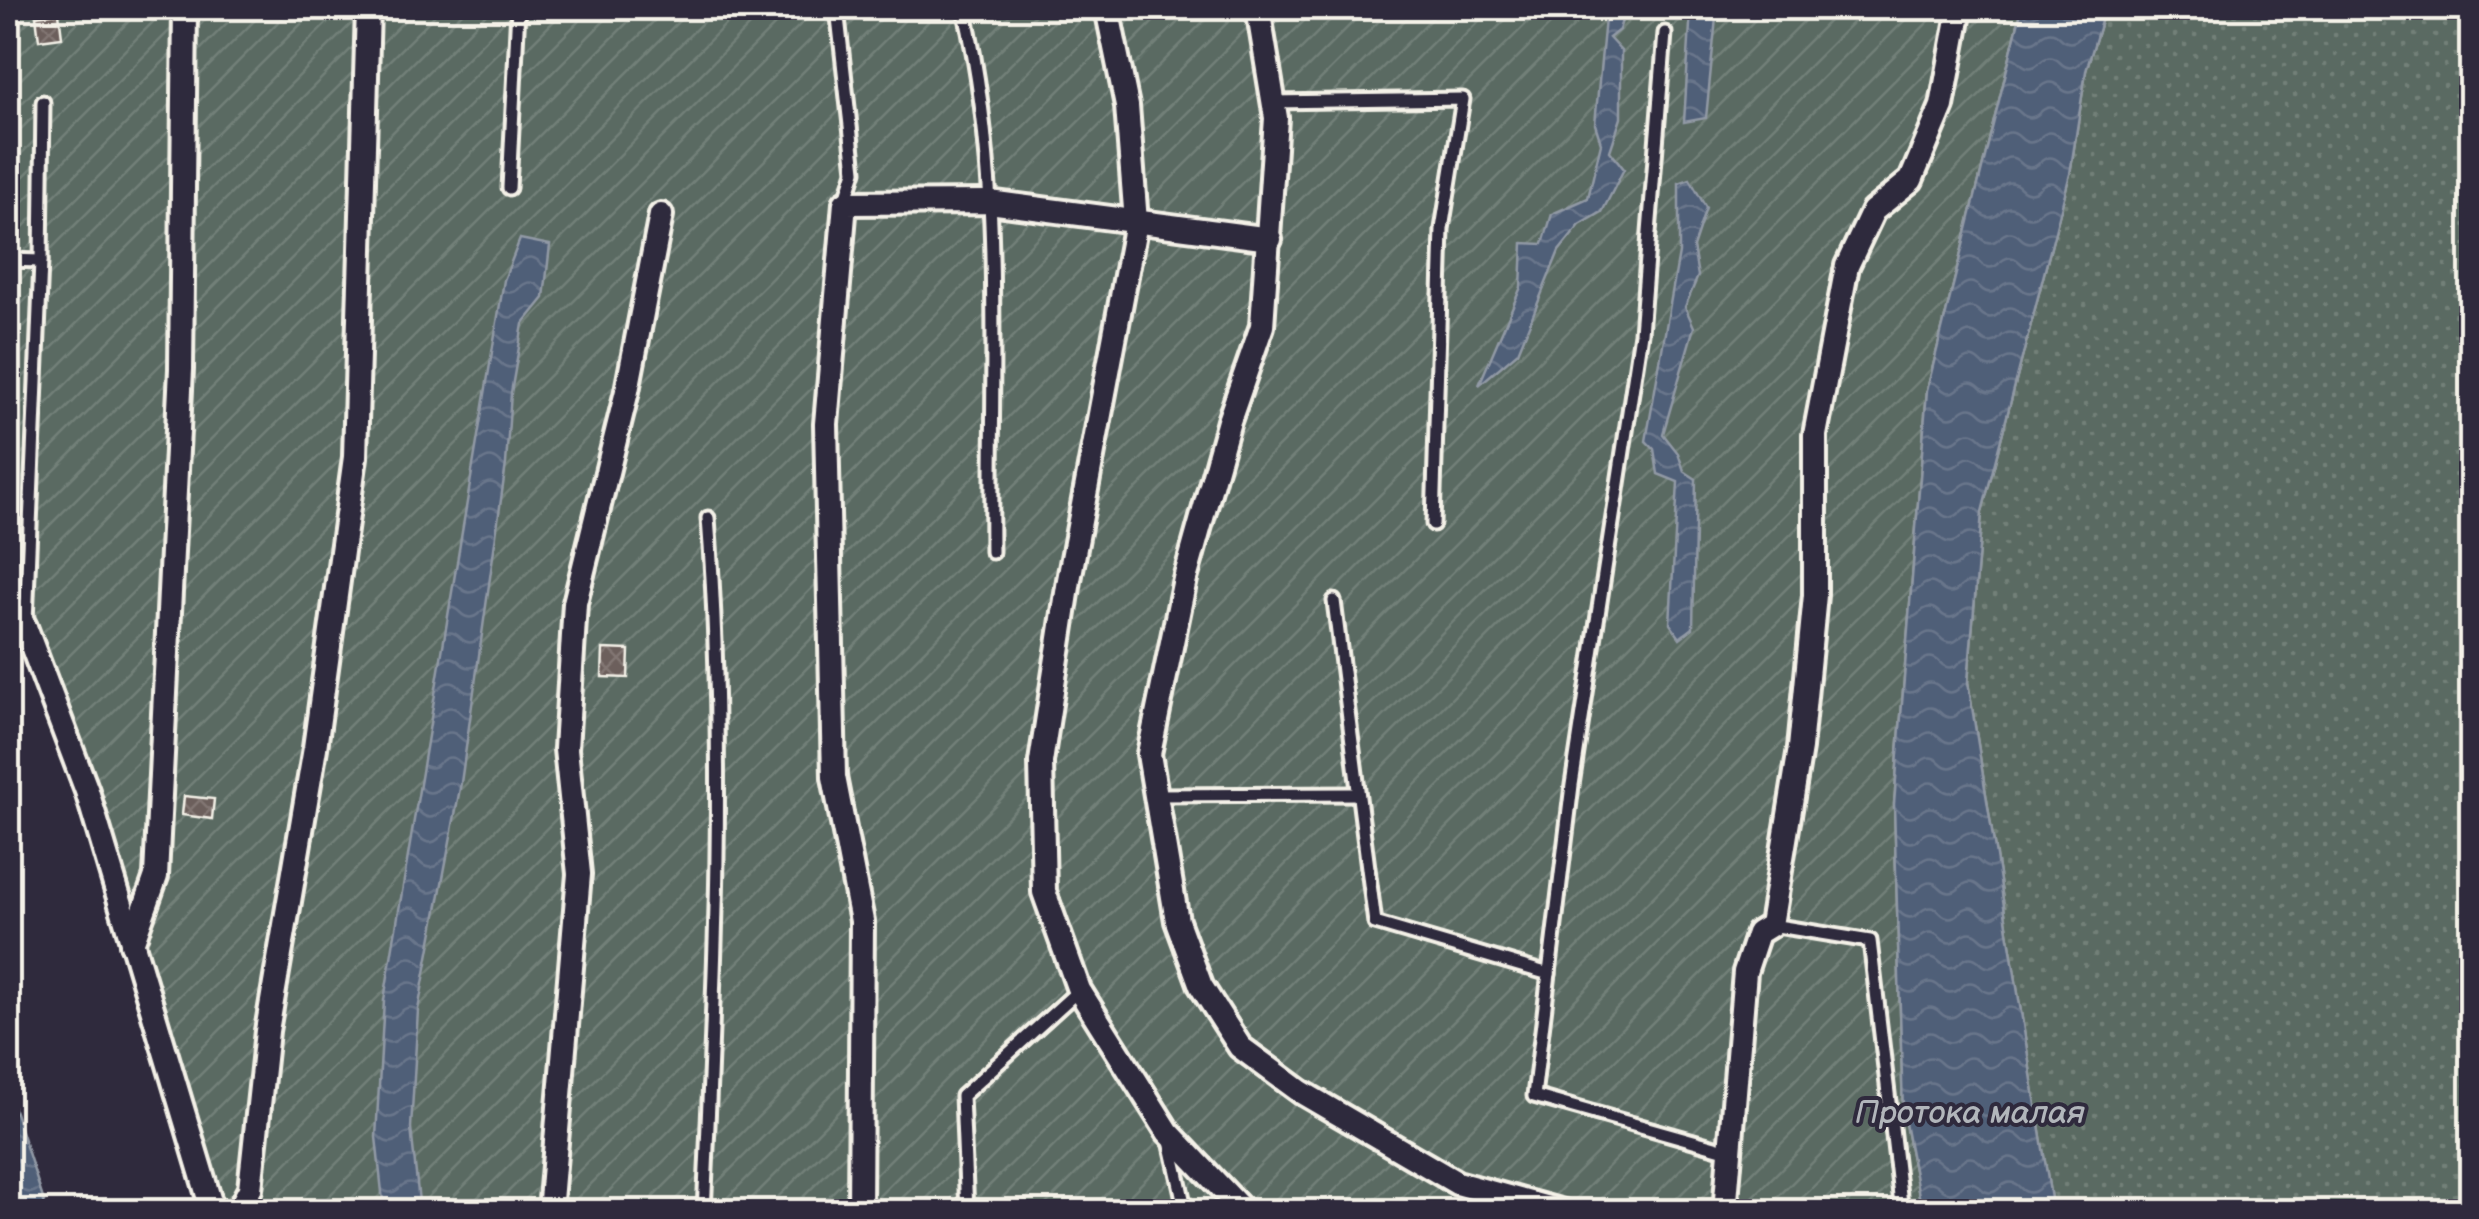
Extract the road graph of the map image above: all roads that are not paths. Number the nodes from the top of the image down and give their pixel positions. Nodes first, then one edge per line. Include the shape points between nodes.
1 (185, 8) edge
2 (368, 8) edge
3 (518, 8) edge
4 (837, 8) edge
5 (964, 8) edge
6 (1107, 8) edge
7 (1258, 8) edge
8 (1960, 8) edge
9 (1665, 33) dead end
10 (43, 102) dead end
11 (1273, 102) junction
12 (509, 188) dead end
13 (845, 202) junction
14 (989, 202) junction
15 (661, 215) dead end
16 (1136, 222) junction
17 (1270, 239) junction
18 (8, 260) edge
19 (42, 260) junction
20 (708, 518) dead end
21 (1433, 524) dead end
22 (992, 552) dead end
23 (8, 599) edge
24 (1334, 602) dead end
25 (26, 626) junction
26 (1156, 794) junction
27 (1358, 794) junction
28 (1771, 925) junction
29 (132, 944) junction
30 (1549, 974) junction
31 (1079, 990) junction
32 (1168, 1132) junction
33 (1729, 1151) junction
34 (213, 1212) edge
35 (238, 1212) edge
36 (550, 1212) edge
37 (704, 1212) edge
38 (860, 1212) edge
39 (966, 1212) edge
40 (1186, 1212) edge
41 (1244, 1212) edge
42 (1563, 1212) edge
43 (1725, 1212) edge
44 (1902, 1212) edge

1 - 29 street via 181,369 156,876
2 - 35 street via 354,457 315,748 267,1031 250,1189
3 - 12 lane
4 - 13 lane via 856,171
5 - 14 lane via 980,76
6 - 16 street via 1127,106
7 - 11 street
8 - 28 street via 1942,106 1911,180 1873,211 1847,266 1815,436 1815,594 1800,748
9 - 30 lane via 1641,333
10 - 19 lane
11 - 17 street
11 - 21 lane via 1463,100 1442,229
13 - 14 street
13 - 38 street via 826,424 834,777 862,921
14 - 16 street
14 - 22 lane
15 - 36 street via 576,602 566,749 578,874
16 - 17 street
16 - 31 street via 1041,762 1044,892
17 - 26 street via 1262,326 1180,599 1149,754
18 - 19 lane
19 - 25 lane
20 - 37 lane via 719,890
23 - 25 street
24 - 27 lane
25 - 29 street via 87,791
26 - 27 lane
26 - 42 street via 1178,921 1201,986 1240,1047 1301,1092 1457,1183
27 - 30 lane via 1375,924
28 - 33 street via 1758,933 1744,972
28 - 44 lane via 1870,941
29 - 34 street
30 - 33 lane via 1534,1096
31 - 32 street
31 - 39 lane via 962,1096
32 - 40 lane
32 - 41 street
33 - 43 street

